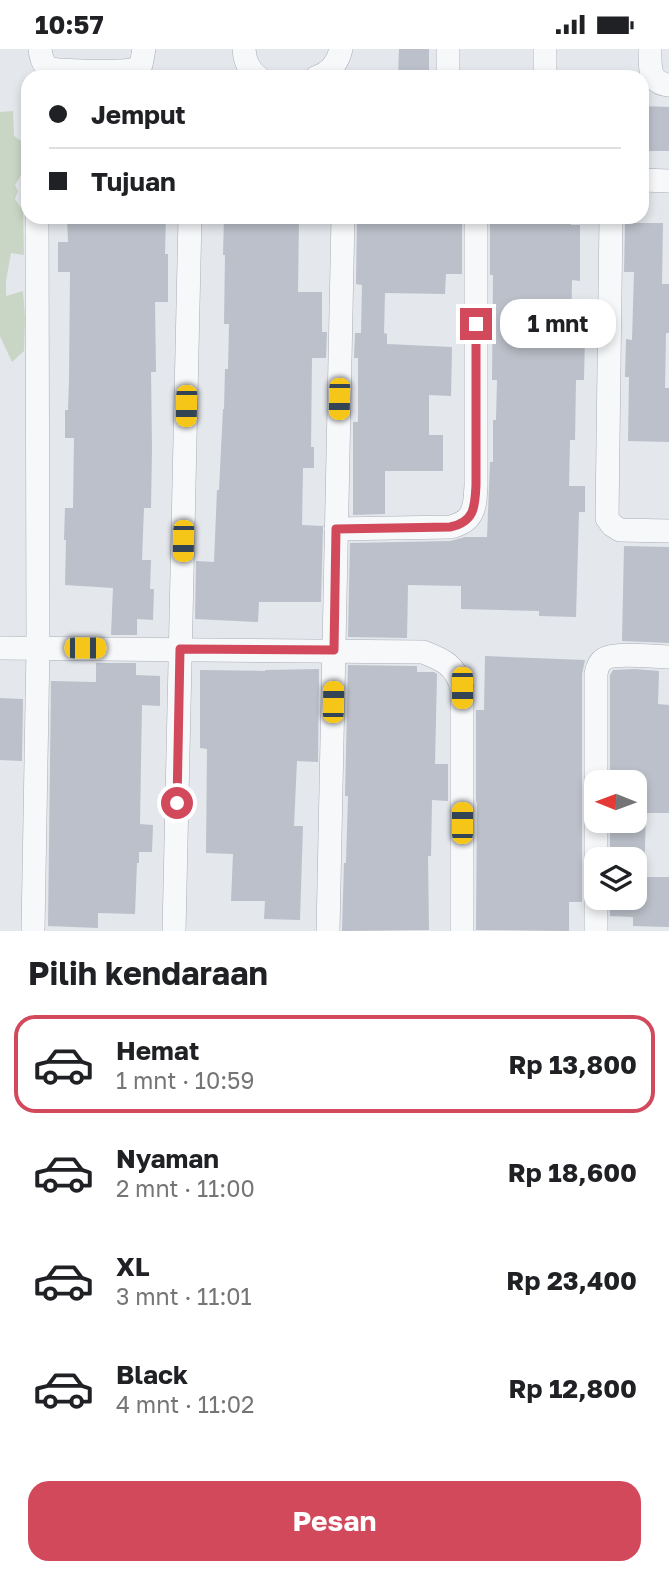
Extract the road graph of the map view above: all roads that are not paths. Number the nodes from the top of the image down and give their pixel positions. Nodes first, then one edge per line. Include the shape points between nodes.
1 (40, 49) edge
2 (144, 49) edge
3 (244, 49) edge
4 (341, 49) edge
5 (545, 49) edge
6 (650, 49) edge
7 (51, 70) edge
8 (129, 70) edge
9 (250, 70) edge
10 (330, 70) edge
11 (545, 70) edge
12 (669, 85) edge
13 (649, 180) edge
14 (669, 181) edge
15 (37, 224) edge
16 (190, 224) edge
17 (343, 224) edge
18 (476, 224) edge
19 (611, 224) edge
20 (336, 529) junction
21 (669, 531) edge
22 (0, 648) edge
23 (38, 648) junction
24 (180, 649) junction
25 (334, 650) junction
26 (669, 657) edge
27 (33, 931) edge
28 (174, 931) edge
29 (328, 931) edge
30 (462, 931) edge
31 (596, 931) edge

1 - 7 street
2 - 8 street via 141,65
3 - 9 street
4 - 10 street
5 - 11 street
6 - 12 street via 655,81
13 - 14 street
15 - 23 street
16 - 24 street
17 - 20 street
18 - 20 street via 476,485 471,514 460,525 450,527
19 - 21 street via 607,518 620,530
20 - 25 street
22 - 23 street
23 - 24 street
23 - 27 street
24 - 25 street
24 - 28 street
25 - 29 street
25 - 30 street via 423,652 458,673 462,688
26 - 31 street via 616,655 598,665

